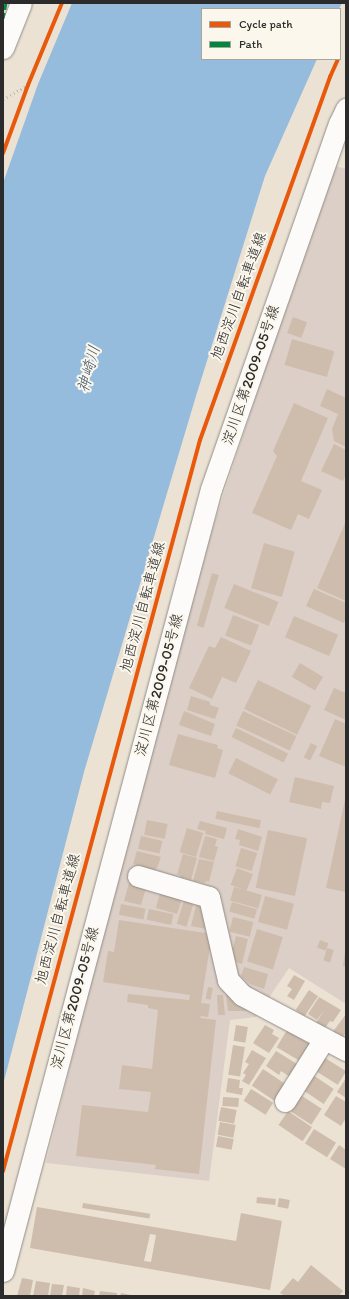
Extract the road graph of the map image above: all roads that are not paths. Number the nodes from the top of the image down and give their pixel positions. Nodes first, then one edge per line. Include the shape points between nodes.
1 (21, 3) edge
2 (3, 48) edge
3 (346, 109) edge
4 (138, 876) dead end
5 (324, 1038) junction
6 (346, 1050) edge
7 (285, 1101) dead end
8 (3, 1271) edge

1 - 2 street
3 - 8 street, 淀川区第2009-05号線 via 211,489
4 - 5 street via 209,897 228,980 242,995
5 - 6 street
5 - 7 street

